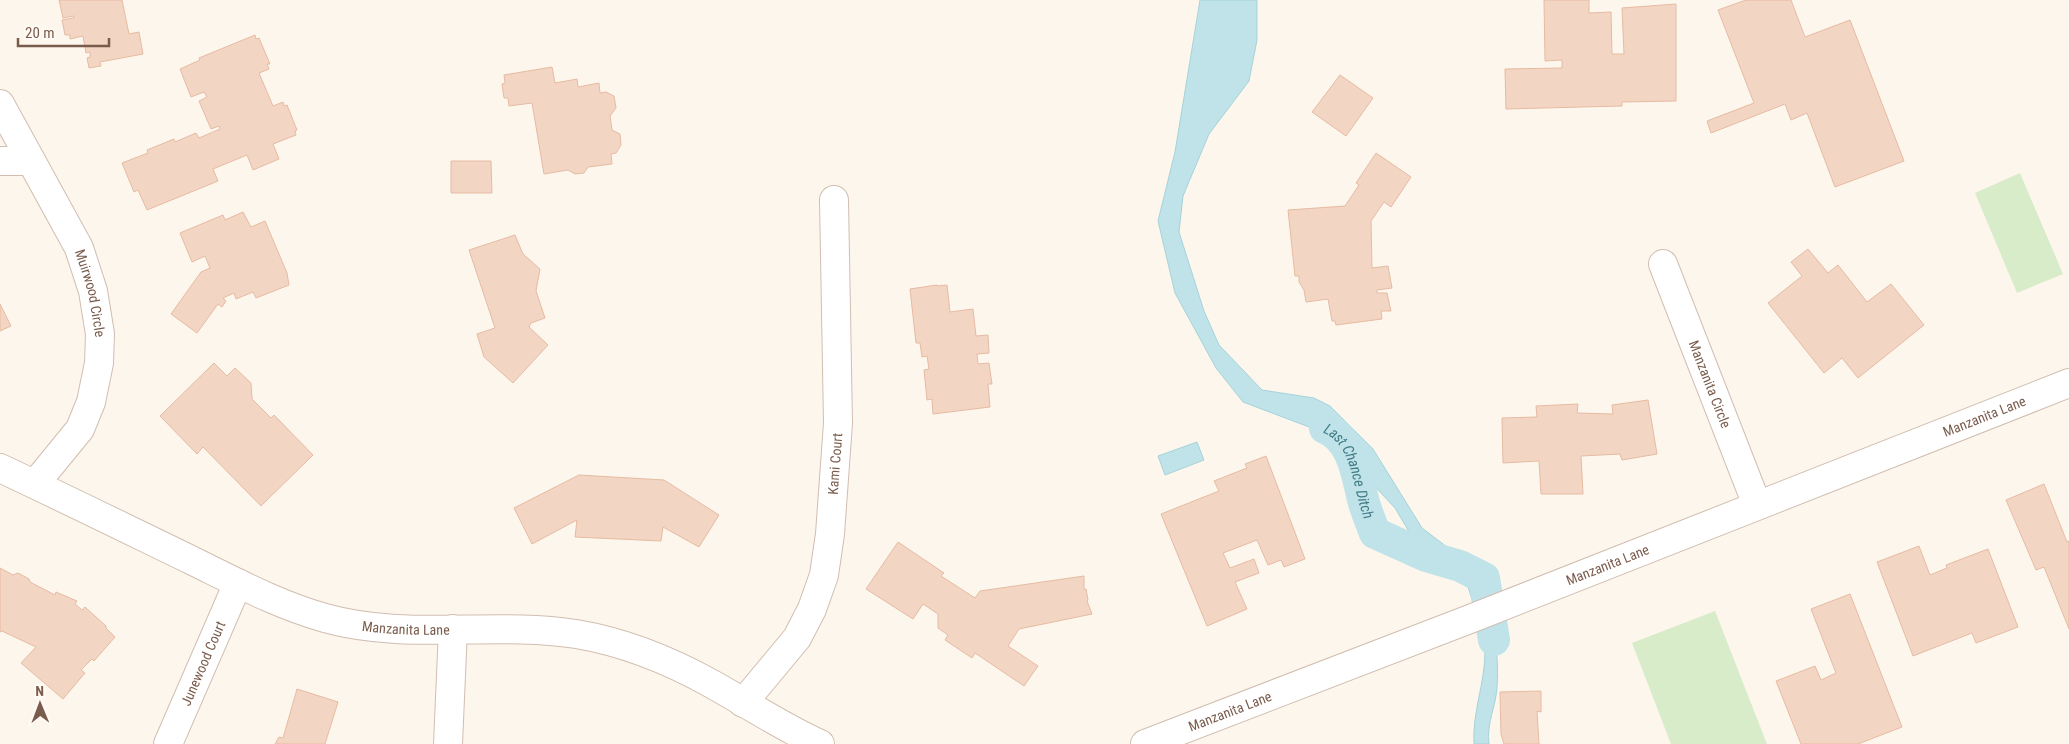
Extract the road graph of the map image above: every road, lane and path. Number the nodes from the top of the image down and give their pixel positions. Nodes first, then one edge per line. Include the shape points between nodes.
1 (0, 104) edge
2 (31, 161) junction
3 (0, 162) edge
4 (834, 200) dead end
5 (1663, 264) dead end
6 (2069, 384) edge
7 (0, 468) edge
8 (34, 484) junction
9 (1757, 505) junction
10 (238, 583) junction
11 (453, 629) junction
12 (744, 703) junction
13 (168, 744) edge
14 (448, 744) edge
15 (820, 744) edge
16 (1146, 744) edge

1 - 2 street, Muirwood Circle
2 - 3 street
2 - 8 street, Muirwood Circle via 79,248 93,291 100,334 99,363 91,402 80,430
4 - 12 street, Kami Court via 838,423 824,575 797,638
5 - 9 street, Manzanita Circle
6 - 9 street, Manzanita Lane
7 - 8 street, Manzanita Lane
8 - 10 street, Manzanita Lane
9 - 16 street, Manzanita Lane
10 - 11 street, Manzanita Lane via 292,607 351,624 414,630
10 - 13 street, Junewood Court
11 - 12 street, Manzanita Lane via 534,629 613,642 683,669
11 - 14 street
12 - 15 street, Manzanita Lane

